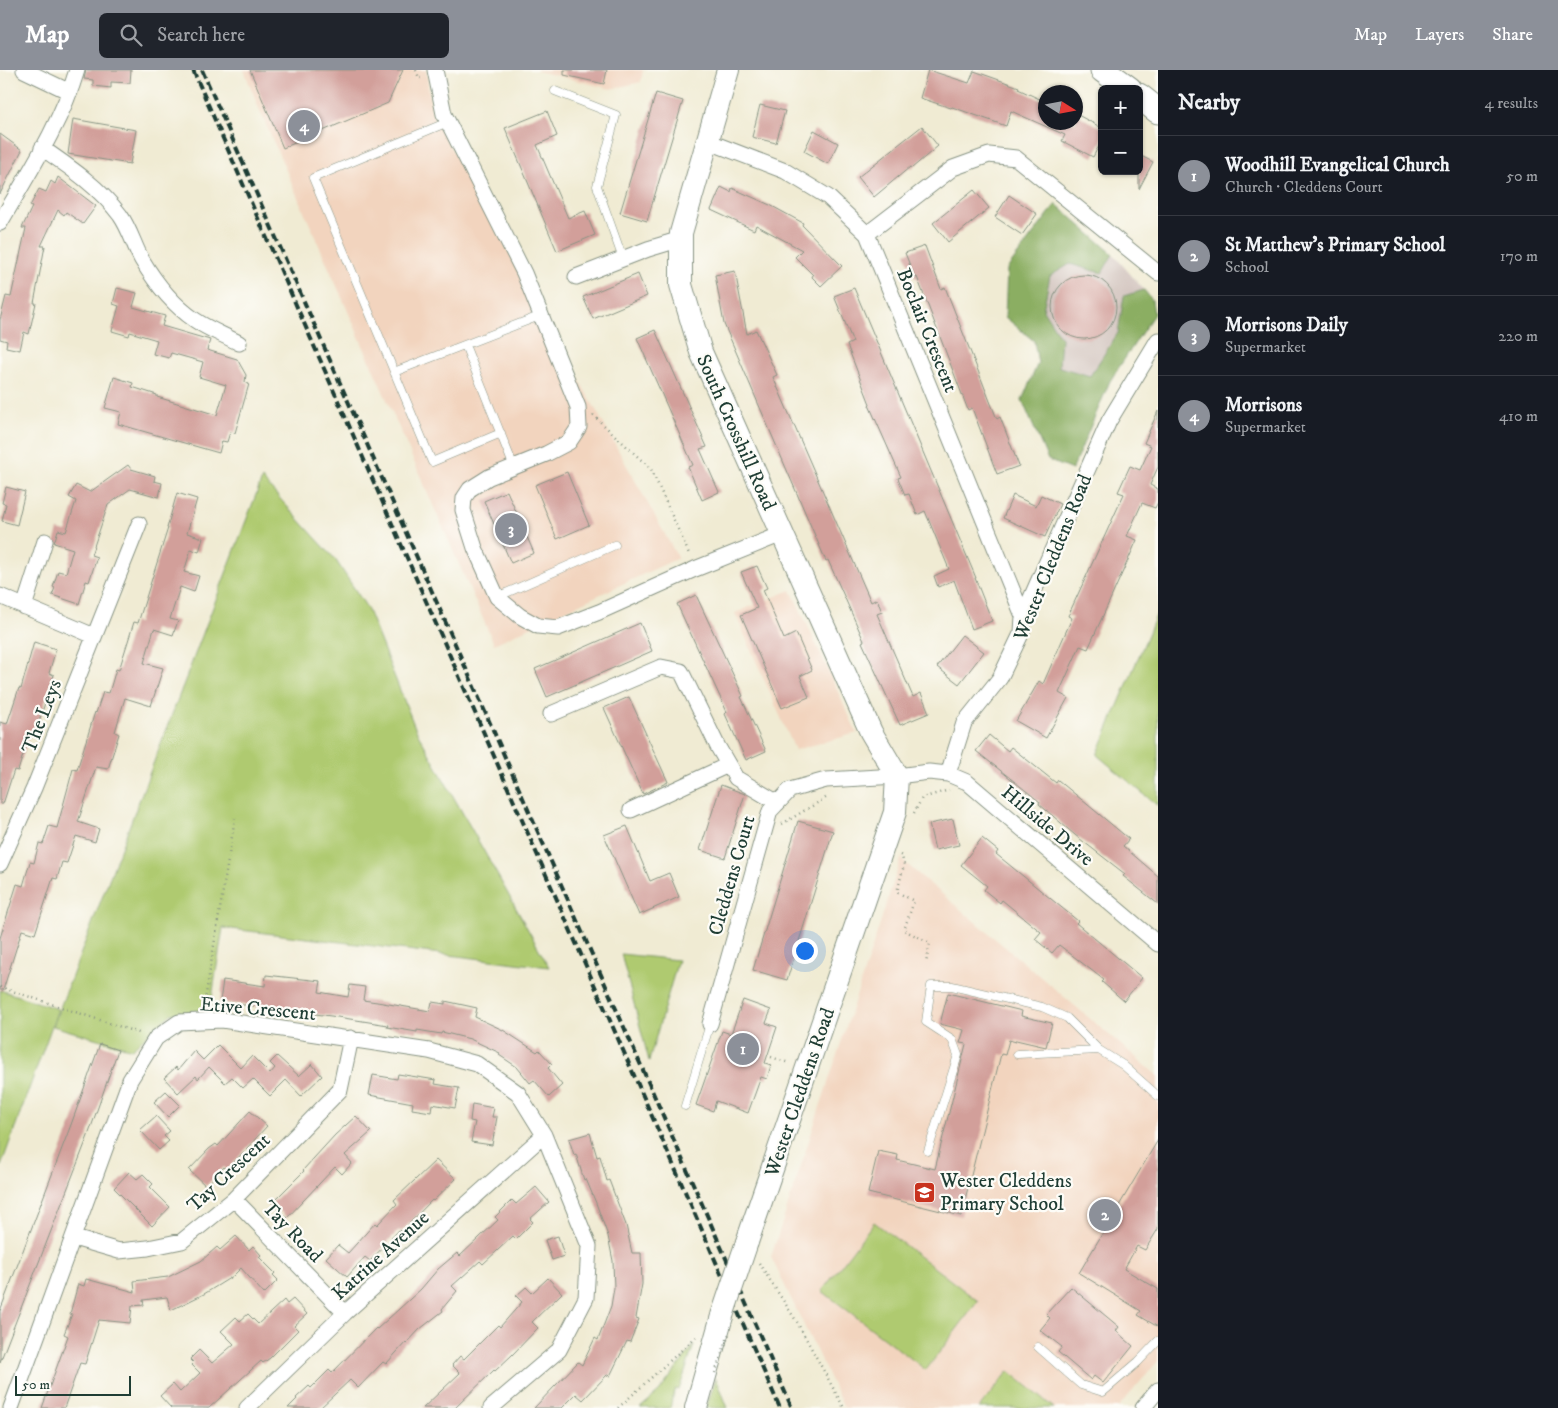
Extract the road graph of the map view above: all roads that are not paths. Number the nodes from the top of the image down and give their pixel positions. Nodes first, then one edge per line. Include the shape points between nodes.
1 (24, 70) edge
2 (76, 70) edge
3 (435, 70) edge
4 (728, 70) edge
5 (1102, 70) edge
6 (1123, 85) edge
7 (555, 91) dead end
8 (70, 92) junction
9 (1143, 99) edge
10 (1158, 111) edge
11 (448, 122) junction
12 (707, 141) junction
13 (42, 148) junction
14 (0, 223) edge
15 (867, 234) junction
16 (681, 239) junction
17 (623, 259) junction
18 (1158, 274) edge
19 (576, 278) dead end
20 (542, 315) junction
21 (1158, 340) edge
22 (239, 343) dead end
23 (464, 345) junction
24 (394, 372) junction
25 (501, 433) junction
26 (514, 467) junction
27 (139, 524) dead end
28 (782, 534) junction
29 (45, 541) dead end
30 (615, 545) dead end
31 (0, 596) edge
32 (497, 597) junction
33 (24, 607) junction
34 (1023, 616) junction
35 (94, 636) junction
36 (551, 714) dead end
37 (728, 765) junction
38 (948, 774) junction
39 (897, 776) junction
40 (778, 803) junction
41 (631, 810) dead end
42 (0, 864) edge
43 (1158, 944) edge
44 (710, 1024) joint
45 (351, 1038) junction
46 (1098, 1050) junction
47 (1017, 1054) dead end
48 (1158, 1096) edge
49 (685, 1106) dead end
50 (544, 1135) junction
51 (928, 1151) dead end
52 (234, 1199) junction
53 (74, 1238) junction
54 (345, 1313) junction
55 (1158, 1342) edge
56 (1038, 1347) dead end
57 (1158, 1390) edge
58 (11, 1408) edge
59 (247, 1408) edge
60 (491, 1408) edge
61 (696, 1408) edge
62 (1143, 1408) edge

1 - 8 street
2 - 8 street
3 - 11 street
4 - 12 street, South Crosshill Road
5 - 6 main road
7 - 17 lane via 616,114 597,186
8 - 13 street
9 - 10 main road
11 - 20 street
11 - 24 lane via 313,178
12 - 15 street, Boclair Crescent via 785,171 828,197
12 - 16 street, South Crosshill Road
13 - 14 street
13 - 22 street via 84,178 122,217 141,258 167,294 195,320
15 - 18 street via 953,168 989,155 1016,158
15 - 34 street, Boclair Crescent
16 - 17 street
16 - 28 street, South Crosshill Road via 681,285 701,352
17 - 19 street
20 - 23 lane
20 - 26 street via 578,407 579,427 568,442
21 - 34 street, Wester Cleddens Road via 1109,421
23 - 24 lane
23 - 25 lane
24 - 25 lane via 432,462
25 - 26 lane
26 - 32 street via 489,477 470,489 464,498 464,510 475,548
27 - 35 street, The Leys
28 - 32 street via 558,628 538,626
28 - 39 street, South Crosshill Road via 871,732
29 - 33 street
30 - 32 lane
31 - 33 street
33 - 35 street
34 - 38 street, Wester Cleddens Road via 1022,632 1000,678 964,723
35 - 42 street, The Leys
36 - 37 street via 661,667 681,671
37 - 40 street via 736,778
37 - 41 street
38 - 39 street, Hillside Drive via 929,772
38 - 43 street, Hillside Drive via 967,782
39 - 40 street, Cleddens Court via 826,780 790,790
39 - 61 street, Wester Cleddens Road, bridge via 896,812 752,1251 722,1316
40 - 44 street, Cleddens Court via 770,811
44 - 49 lane
45 - 50 street, Etive Crescent via 429,1050 477,1064 518,1093
45 - 52 street, Tay Crescent via 340,1090
45 - 53 street, Etive Crescent via 222,1020 179,1022 156,1038 130,1080
46 - 47 lane
46 - 48 lane via 1123,1065
46 - 51 lane via 1068,1018 1042,1007 952,986 931,986 926,1022 952,1039 958,1055
50 - 54 street, Katrine Avenue
50 - 60 street, Etive Crescent via 589,1246 586,1298 559,1350
52 - 53 street, Tay Crescent via 182,1241 119,1251
52 - 54 street, Tay Road
53 - 58 street, Etive Crescent
54 - 59 street, Katrine Avenue
55 - 56 lane via 1103,1392 1081,1385
57 - 62 street

